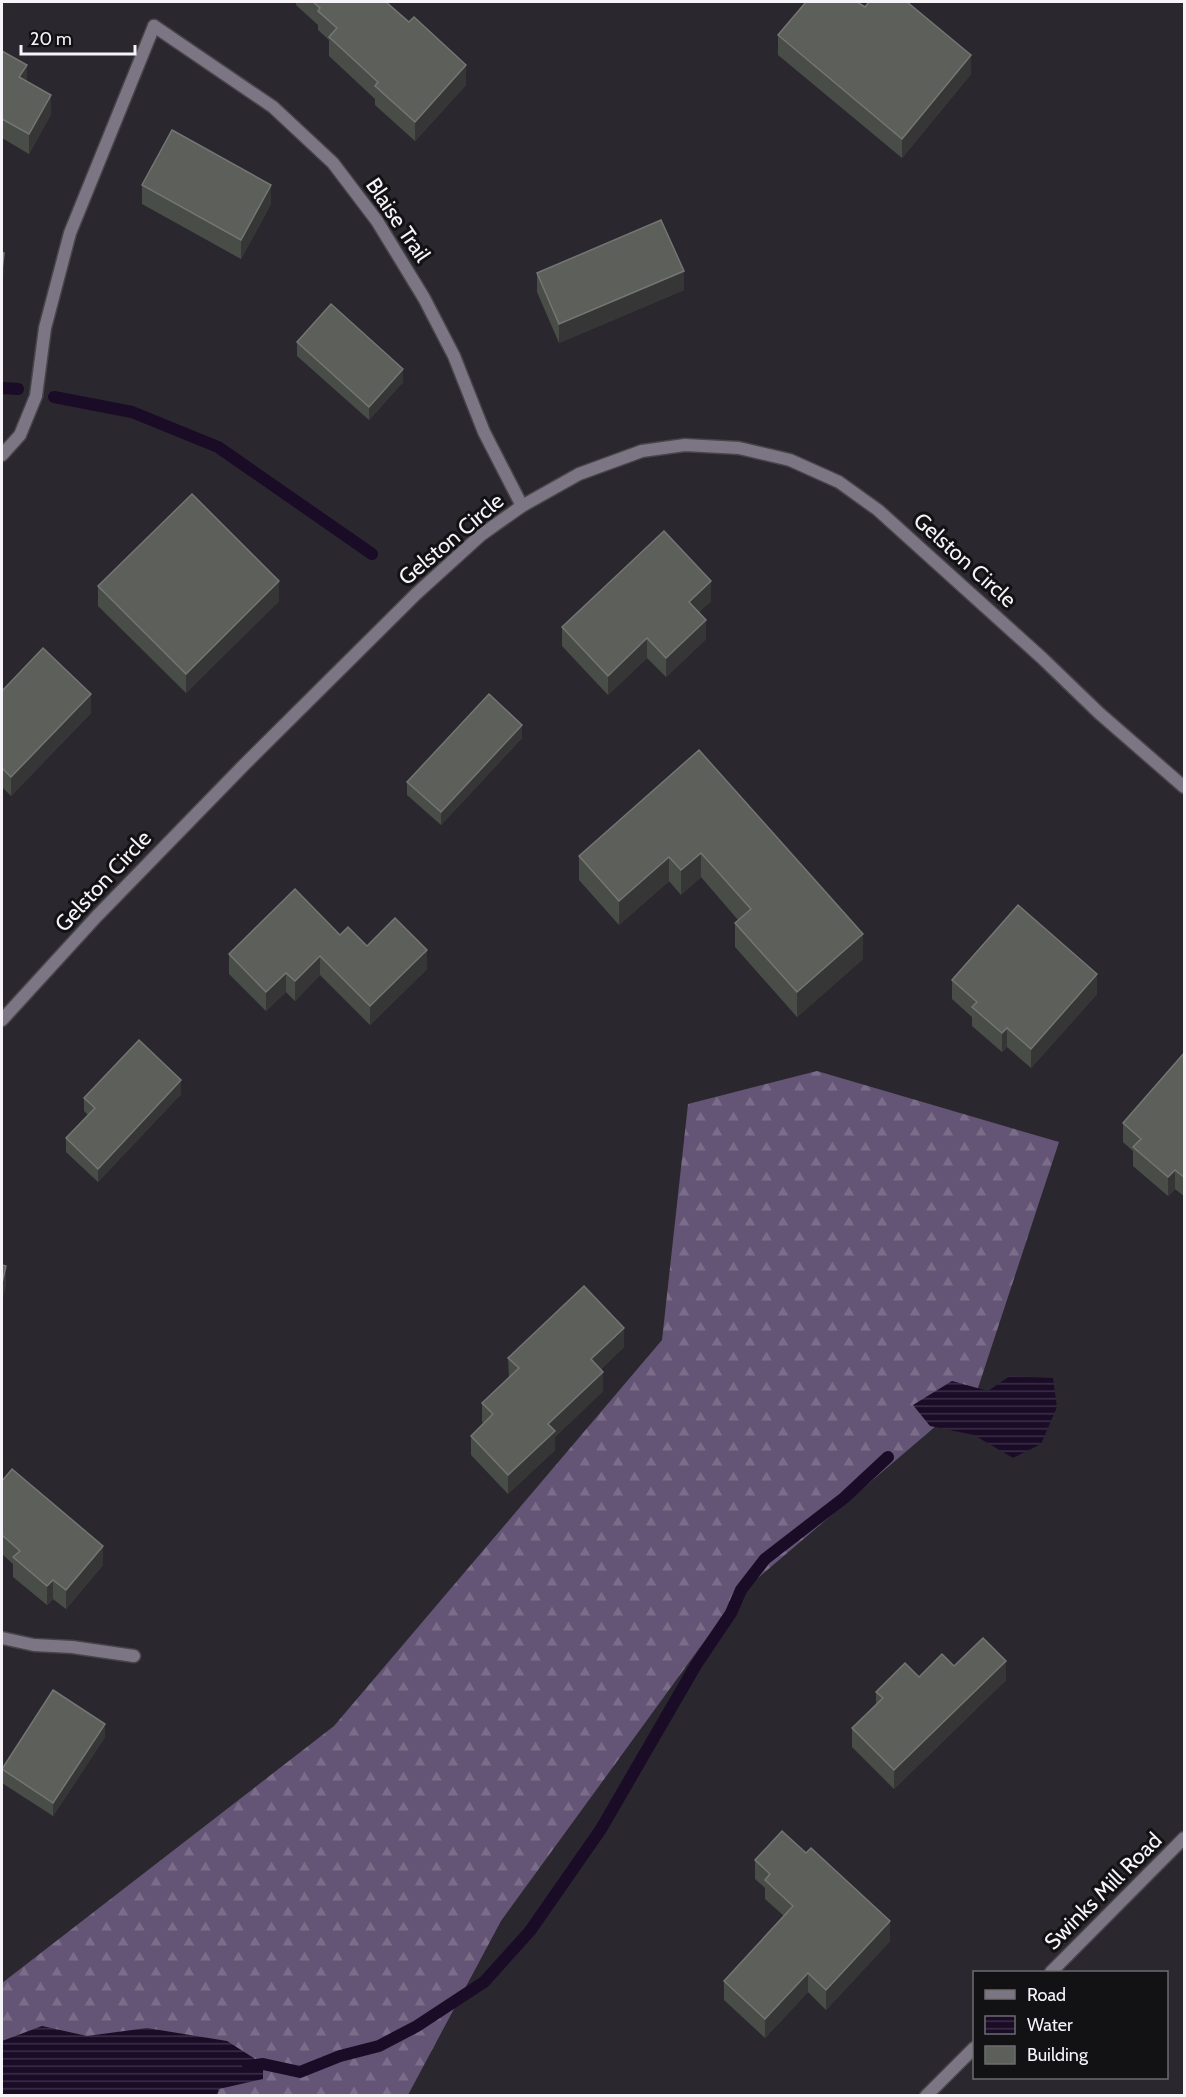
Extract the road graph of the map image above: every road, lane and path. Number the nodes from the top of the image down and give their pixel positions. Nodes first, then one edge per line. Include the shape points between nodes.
1 (2, 455) edge
2 (522, 506) junction
3 (1185, 787) edge
4 (2, 1020) edge
5 (2, 1638) edge
6 (134, 1656) dead end
7 (1185, 1838) edge
8 (1052, 1971) edge
9 (973, 2050) edge
10 (926, 2096) edge

1 - 2 street, Blaise Trail via 20,435 36,396 45,328 70,233 154,26 273,107 333,163 377,221 424,298
2 - 3 street, Gelston Circle via 579,474 642,452 685,445 739,447 790,460 839,482 878,510
2 - 4 street, Gelston Circle via 481,535 416,594 128,884
5 - 6 street
7 - 8 street, Swinks Mill Road
9 - 10 street

